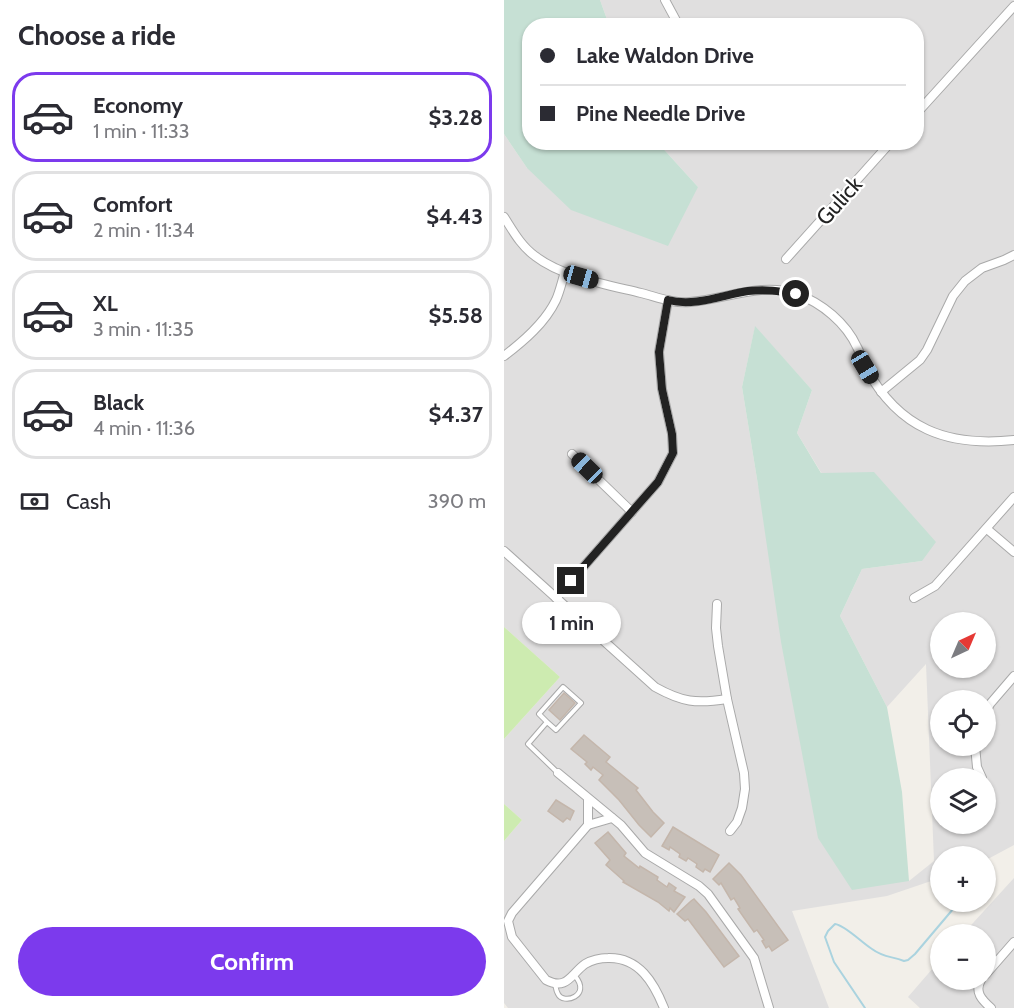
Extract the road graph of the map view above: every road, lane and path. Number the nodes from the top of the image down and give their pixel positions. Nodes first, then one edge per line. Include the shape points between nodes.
1 (665, 0) edge
2 (1014, 6) edge
3 (675, 18) edge
4 (924, 105) edge
5 (884, 150) edge
6 (504, 217) edge
7 (1014, 255) edge
8 (786, 259) dead end
9 (565, 273) junction
10 (668, 300) junction
11 (504, 356) edge
12 (881, 392) junction
13 (1014, 440) edge
14 (572, 454) dead end
15 (1014, 497) edge
16 (632, 512) junction
17 (987, 529) junction
18 (504, 551) edge
19 (1014, 552) edge
20 (556, 598) junction
21 (914, 598) dead end
22 (717, 604) dead end
23 (1014, 676) edge
24 (996, 697) edge
25 (728, 699) junction
26 (547, 722) junction
27 (558, 773) joint
28 (588, 799) junction
29 (612, 818) junction
30 (588, 825) junction
31 (730, 831) dead end
32 (1014, 942) edge
33 (996, 963) edge
34 (574, 975) junction
35 (555, 984) junction
36 (978, 990) edge
37 (664, 1008) edge
38 (769, 1008) edge
39 (992, 1008) edge

1 - 3 street
2 - 4 street
5 - 8 street, Gulick
6 - 9 street via 532,255
7 - 12 street via 982,268 965,281 953,296 924,355
9 - 10 street
9 - 11 street via 555,302 542,321
10 - 12 street via 688,303 772,289 811,300 840,322
10 - 16 street via 659,352 673,453 658,482
12 - 13 street via 915,424 933,432 980,442
14 - 16 street
15 - 17 street
16 - 20 street
17 - 19 street
17 - 21 street via 935,586
18 - 20 street
20 - 25 street via 655,687 695,702
22 - 25 street via 716,628
23 - 24 street
25 - 31 street via 745,789 742,808
26 - 26 lane via 556,730 581,703 563,687 538,714
26 - 27 lane via 528,744
27 - 28 street
28 - 29 street
28 - 30 street
29 - 30 street
29 - 38 street via 645,853 708,894 754,958
30 - 35 street via 508,921 512,937 546,980
32 - 33 street
34 - 35 street
34 - 35 lane via 580,990 568,1000 558,995
34 - 37 street via 594,960 626,960 652,982
36 - 39 street via 982,1000

